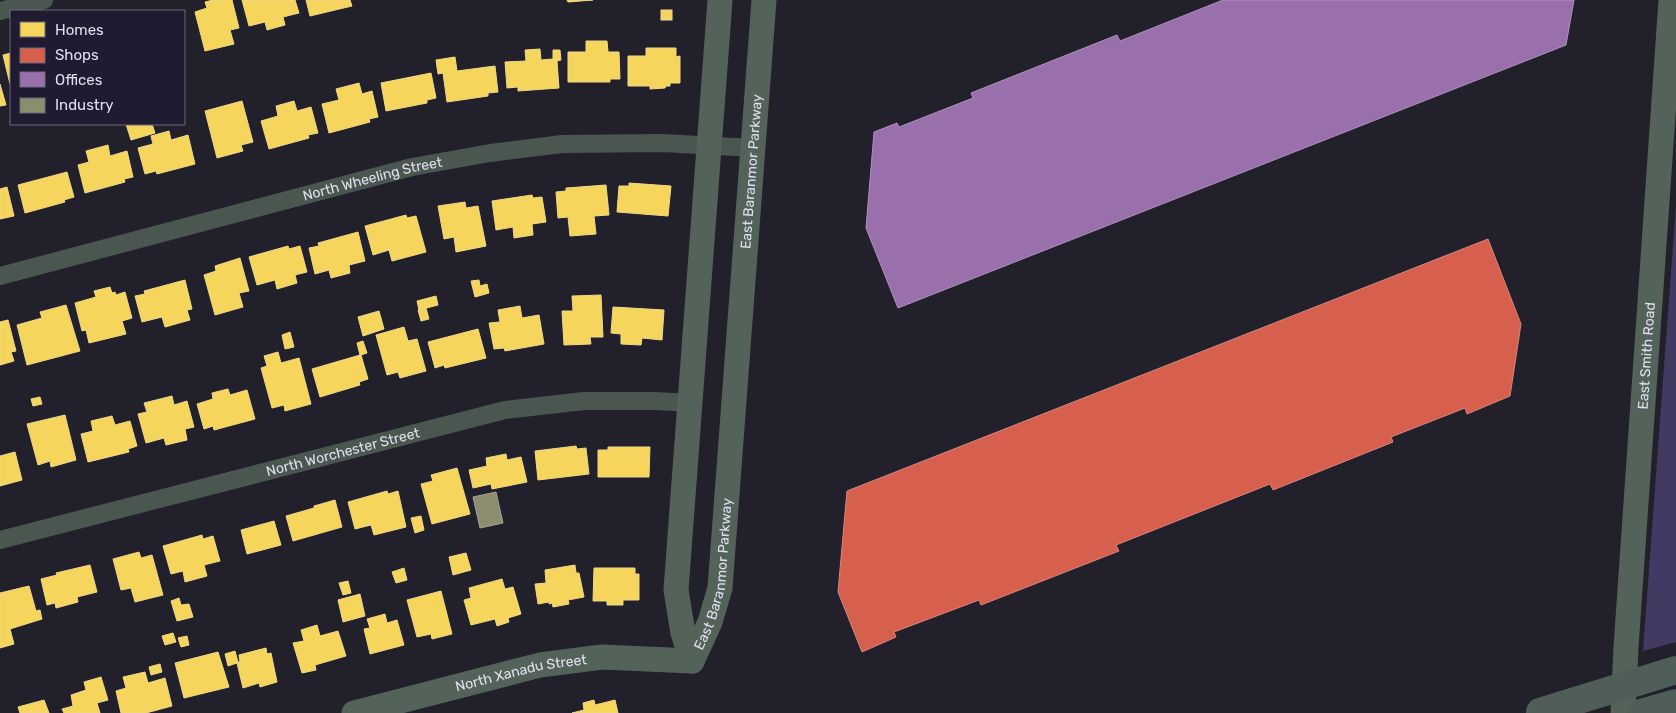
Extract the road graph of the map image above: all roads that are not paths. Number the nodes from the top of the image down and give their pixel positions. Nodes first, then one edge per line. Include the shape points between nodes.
1 (44, 0) edge
2 (720, 0) edge
3 (764, 0) edge
4 (1671, 0) edge
5 (0, 12) edge
6 (710, 145) junction
7 (754, 148) junction
8 (0, 276) edge
9 (691, 403) junction
10 (0, 540) edge
11 (692, 662) junction
12 (1676, 670) edge
13 (1676, 703) edge
14 (354, 713) edge
15 (1539, 713) edge
16 (1623, 713) edge
17 (1640, 713) edge

1 - 5 street
2 - 6 street, East Baranmor Parkway
3 - 7 street, East Baranmor Parkway
4 - 16 street, East Smith Road
6 - 7 street, North Wheeling Street
6 - 8 street, North Wheeling Street via 562,144 422,165
6 - 9 street, East Baranmor Parkway
7 - 11 street, East Baranmor Parkway via 720,588 710,622
9 - 10 street, North Worchester Street via 584,401 506,410
9 - 11 street, East Baranmor Parkway via 676,590
11 - 14 street, North Xanadu Street via 602,657 540,665
12 - 15 highway, bridge
13 - 17 highway

